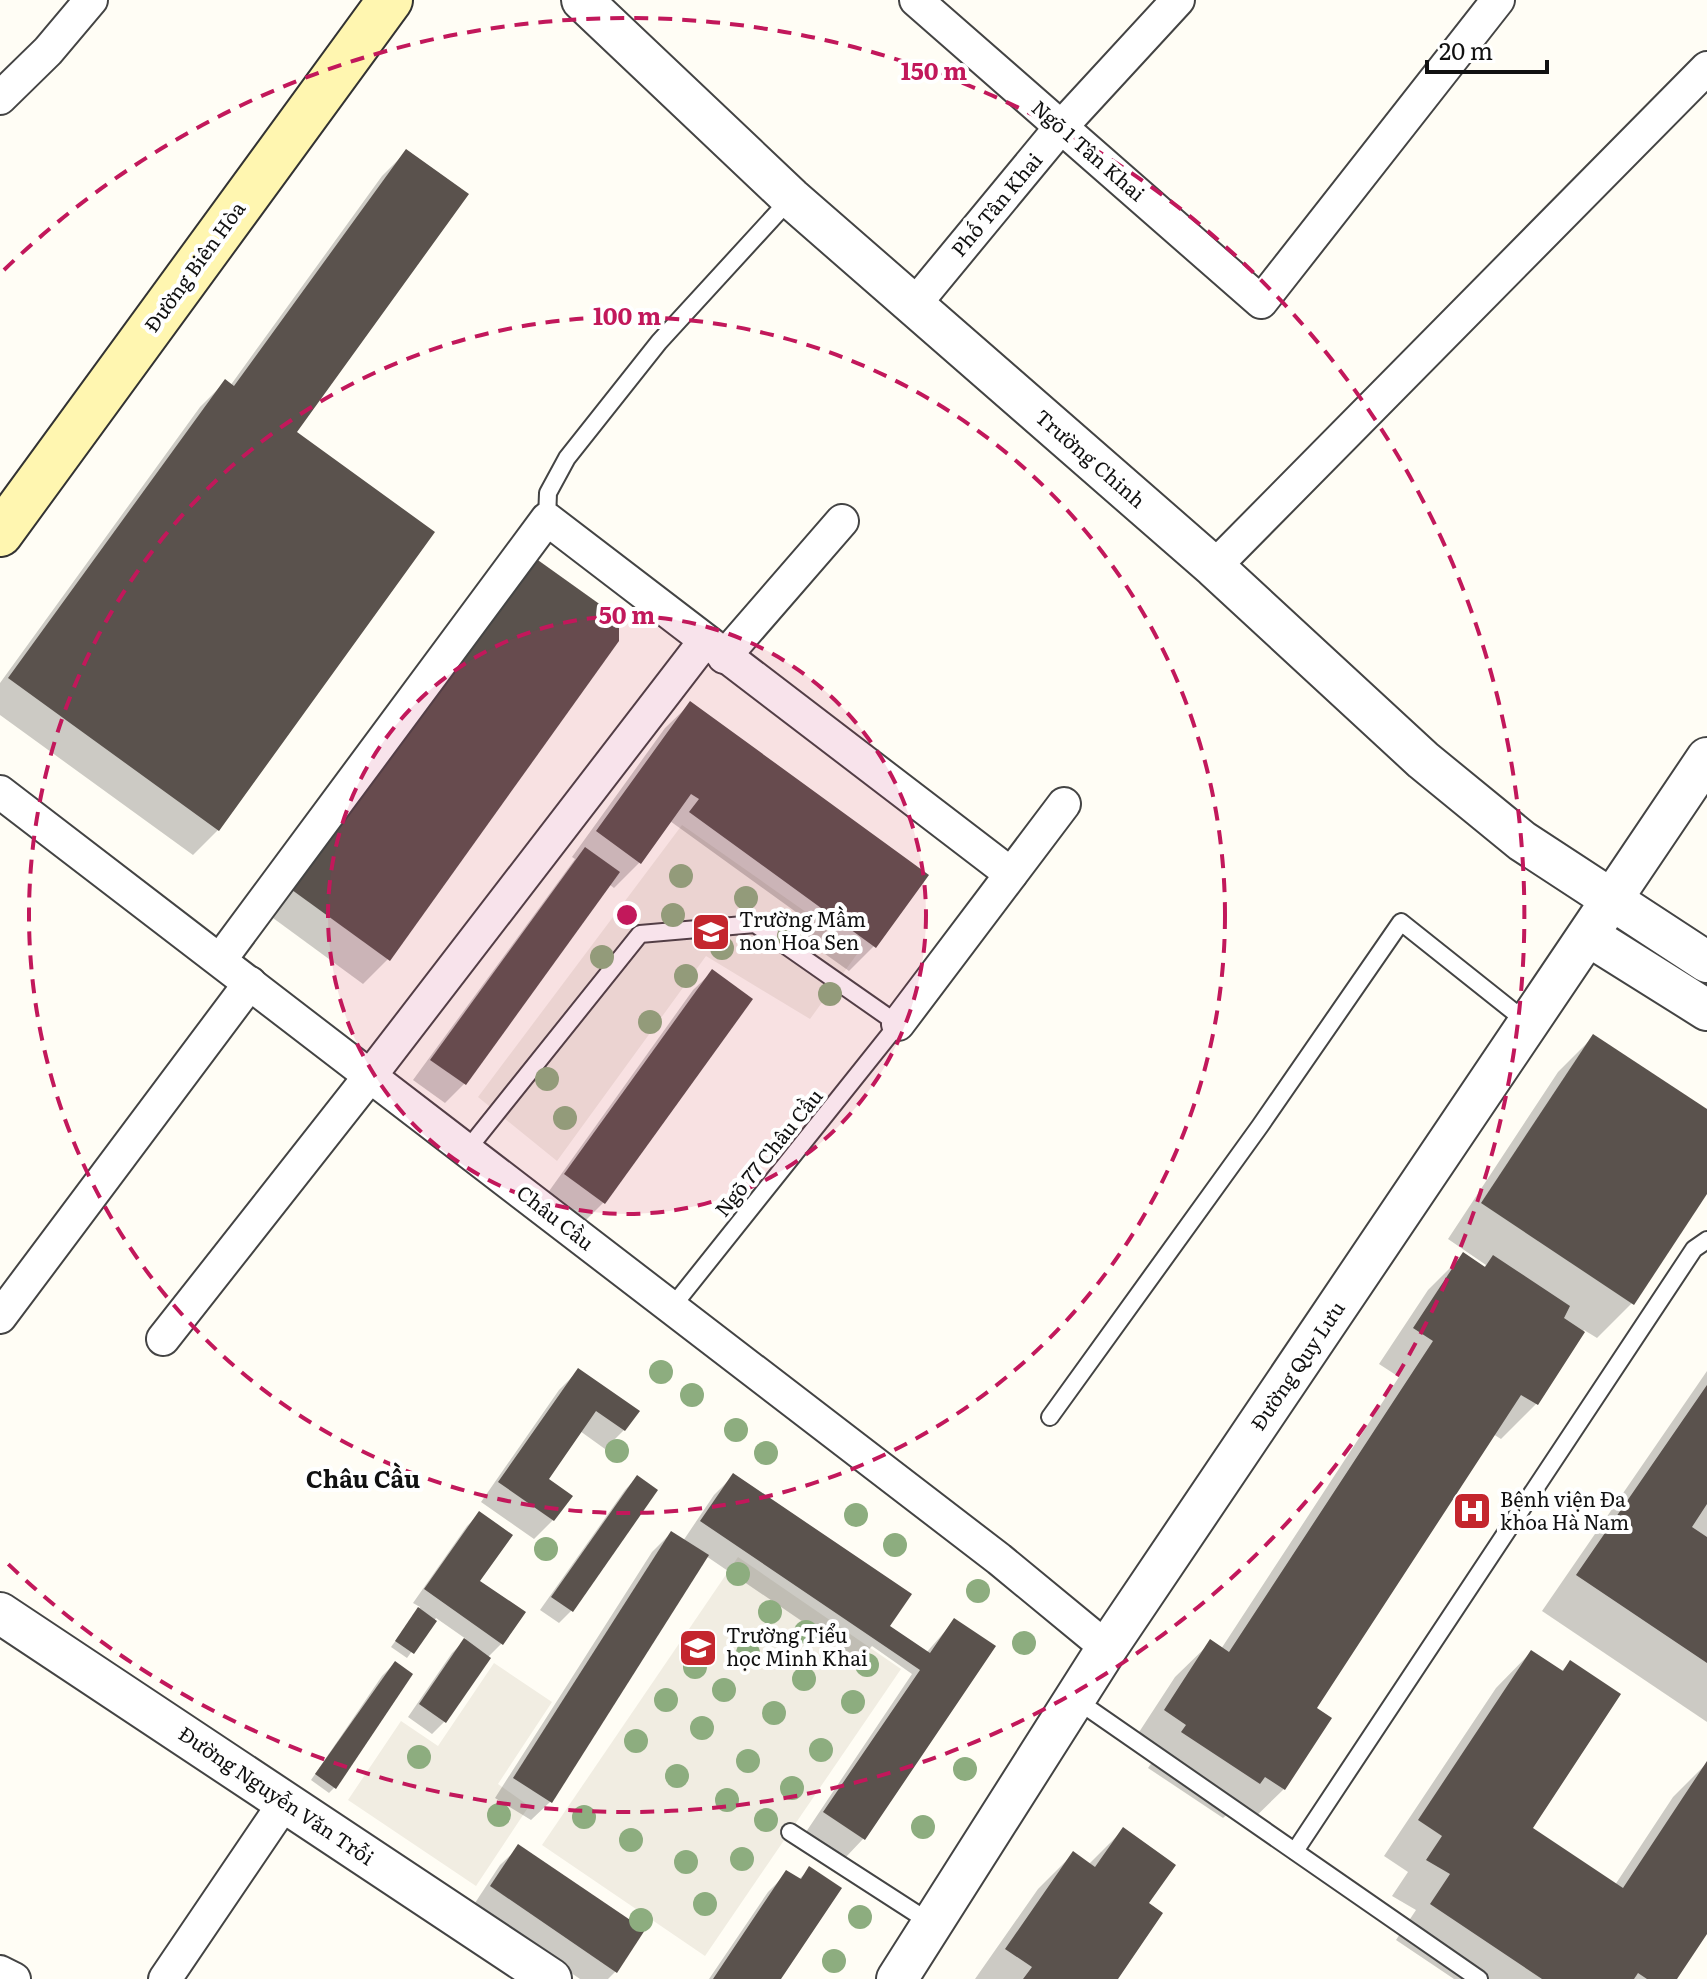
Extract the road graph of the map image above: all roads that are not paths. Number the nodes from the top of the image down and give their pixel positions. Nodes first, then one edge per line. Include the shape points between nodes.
1 (390, 0) edge
2 (582, 0) edge
3 (916, 0) edge
4 (1178, 0) edge
5 (1498, 0) edge
6 (83, 3) edge
7 (1707, 68) edge
8 (0, 98) edge
9 (1061, 127) junction
10 (791, 198) junction
11 (914, 305) junction
12 (547, 519) junction
13 (842, 521) dead end
14 (0, 534) edge
15 (1214, 567) junction
16 (714, 649) junction
17 (1707, 758) edge
18 (0, 792) edge
19 (1064, 804) dead end
20 (1011, 874) junction
21 (1613, 900) junction
22 (1589, 936) junction
23 (220, 960) junction
24 (1707, 962) edge
25 (250, 983) junction
26 (1707, 1010) edge
27 (898, 1024) junction
28 (1530, 1024) junction
29 (370, 1076) junction
30 (467, 1150) junction
31 (1707, 1240) edge
32 (672, 1307) junction
33 (0, 1317) edge
34 (163, 1339) dead end
35 (1050, 1417) dead end
36 (0, 1613) edge
37 (1107, 1648) junction
38 (1075, 1699) junction
39 (285, 1802) junction
40 (790, 1832) dead end
41 (1295, 1851) junction
42 (933, 1924) junction
43 (0, 1972) edge
44 (14, 1979) edge
45 (165, 1979) edge
46 (551, 1979) edge
47 (897, 1979) edge
48 (1479, 1979) edge

1 - 14 main road, Đường Biên Hòa
2 - 10 street, Trường Chinh
3 - 9 street, Ngõ 1 Tân Khai
4 - 9 street, Phố Tân Khai
5 - 9 street, Ngõ 1 Tân Khai via 1261,302
6 - 8 street via 48,51
7 - 15 street
9 - 11 street, Phố Tân Khai
10 - 11 street, Trường Chinh
10 - 12 lane via 659,342 567,458 548,493
11 - 15 street, Trường Chinh
12 - 16 street
12 - 23 street
13 - 16 street
15 - 21 street, Trường Chinh via 1423,760 1522,841
16 - 20 street
16 - 29 street
17 - 21 street, Đường Quy Lưu
18 - 23 street, Châu Cầu
19 - 20 street
20 - 27 street
21 - 22 street, Đường Quy Lưu
21 - 24 street, Trường Chinh
22 - 26 street
22 - 28 street, Đường Quy Lưu
23 - 25 street, Châu Cầu
25 - 29 street, Châu Cầu
25 - 33 street
27 - 30 lane via 755,924 640,934
27 - 32 lane, Ngõ 77 Châu Cầu
28 - 35 lane via 1401,922
28 - 37 street, Đường Quy Lưu
29 - 30 street, Châu Cầu
29 - 34 street
30 - 32 street, Châu Cầu
31 - 41 lane via 1694,1249
32 - 37 street, Châu Cầu
36 - 39 street, Đường Nguyễn Văn Trỗi
37 - 38 street, Đường Quy Lưu
38 - 41 lane
38 - 42 street, Đường Quy Lưu
39 - 45 street
39 - 46 street, Đường Nguyễn Văn Trỗi
40 - 42 lane
41 - 48 lane
42 - 47 street, Đường Quy Lưu
43 - 44 street

